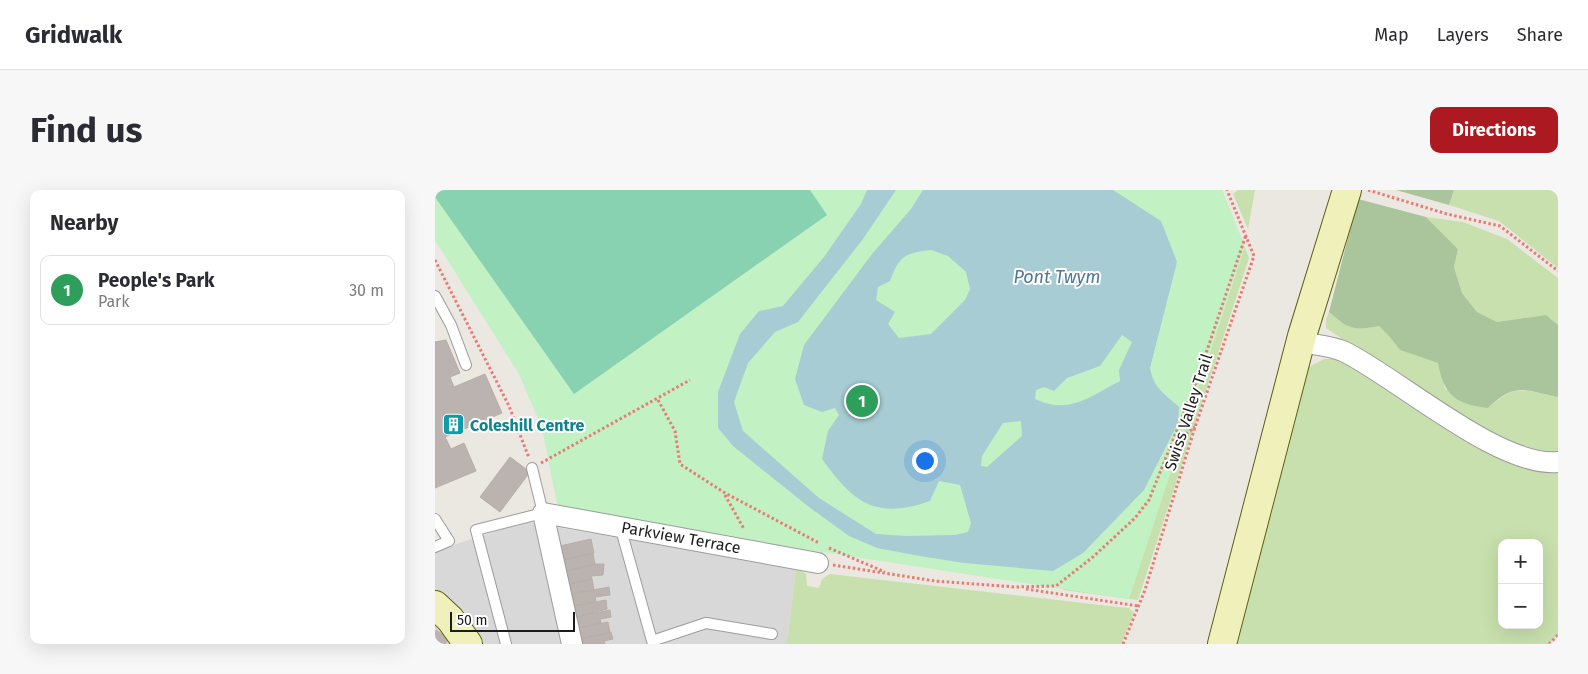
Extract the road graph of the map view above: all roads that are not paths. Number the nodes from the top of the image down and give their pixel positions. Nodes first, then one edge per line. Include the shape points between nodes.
1 (1347, 190) edge
2 (435, 296) edge
3 (1301, 342) junction
4 (466, 364) dead end
5 (1558, 462) edge
6 (532, 468) road end
7 (543, 513) junction
8 (435, 519) edge
9 (619, 526) junction
10 (435, 547) edge
11 (818, 563) road end
12 (435, 605) edge
13 (773, 634) dead end
14 (468, 644) edge
15 (506, 644) edge
16 (572, 644) edge
17 (1223, 644) edge

1 - 3 main road
2 - 4 lane via 451,325
3 - 5 street via 1343,351 1480,438 1523,457
3 - 17 main road
6 - 7 lane
7 - 9 street, Parkview Terrace
7 - 15 lane via 476,530
7 - 16 street
8 - 10 lane via 449,540
9 - 11 street, Parkview Terrace
9 - 13 lane via 652,641 706,624
12 - 14 main road

